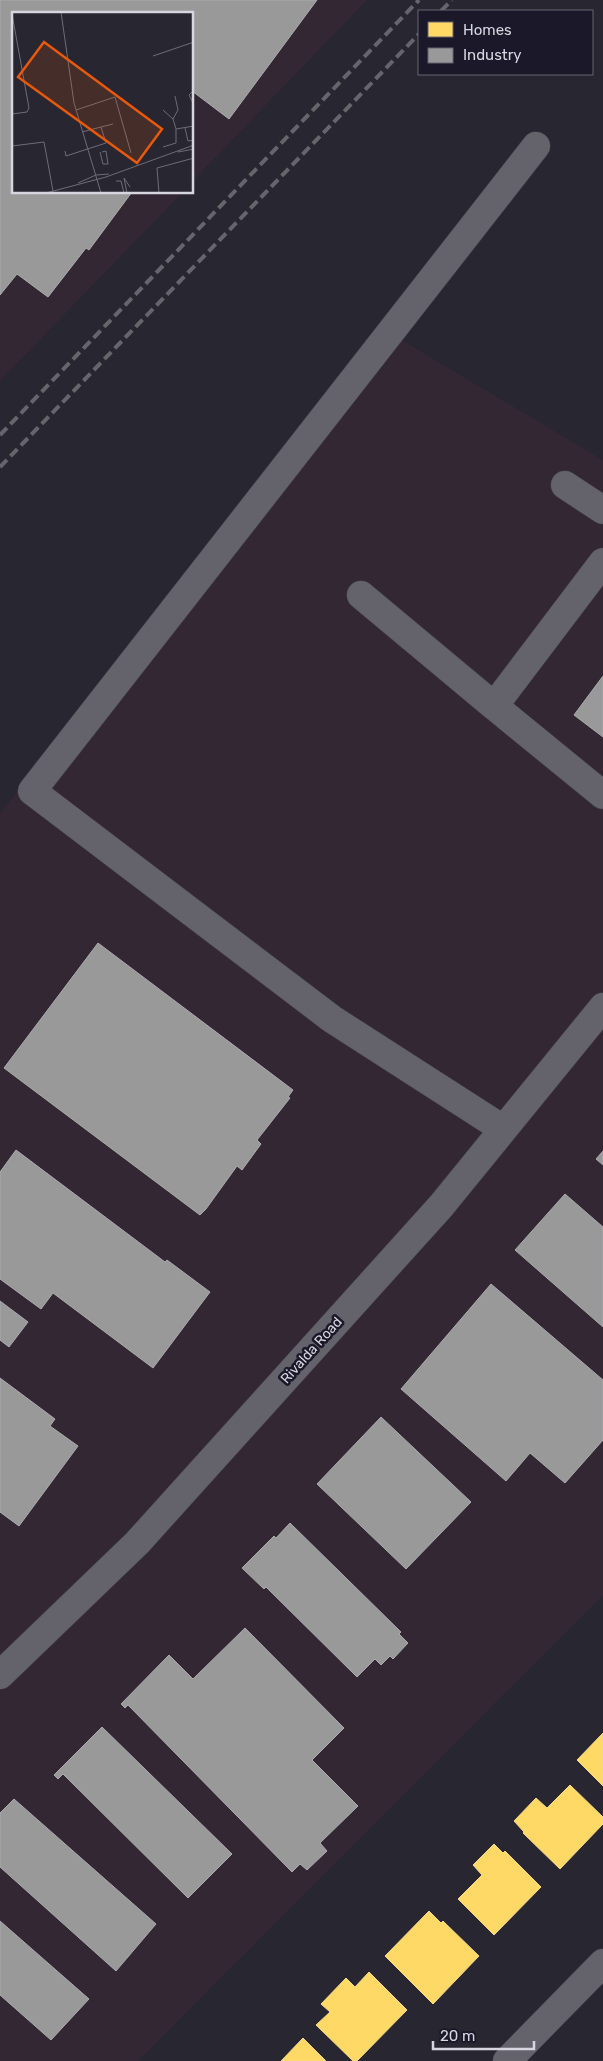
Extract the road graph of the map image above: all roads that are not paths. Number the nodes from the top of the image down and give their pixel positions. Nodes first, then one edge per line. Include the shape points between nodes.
1 (536, 146) dead end
2 (565, 485) dead end
3 (603, 510) edge
4 (603, 562) edge
5 (361, 595) dead end
6 (494, 706) junction
7 (603, 794) edge
8 (603, 1006) edge
9 (504, 1129) junction
10 (0, 1675) edge
11 (603, 1963) edge
12 (508, 2061) edge

1 - 9 street via 32,791 332,1019
2 - 3 street
4 - 6 street
5 - 6 street
6 - 7 street
8 - 9 street, Rivalda Road
9 - 10 street, Rivalda Road via 441,1206 137,1544
11 - 12 street

